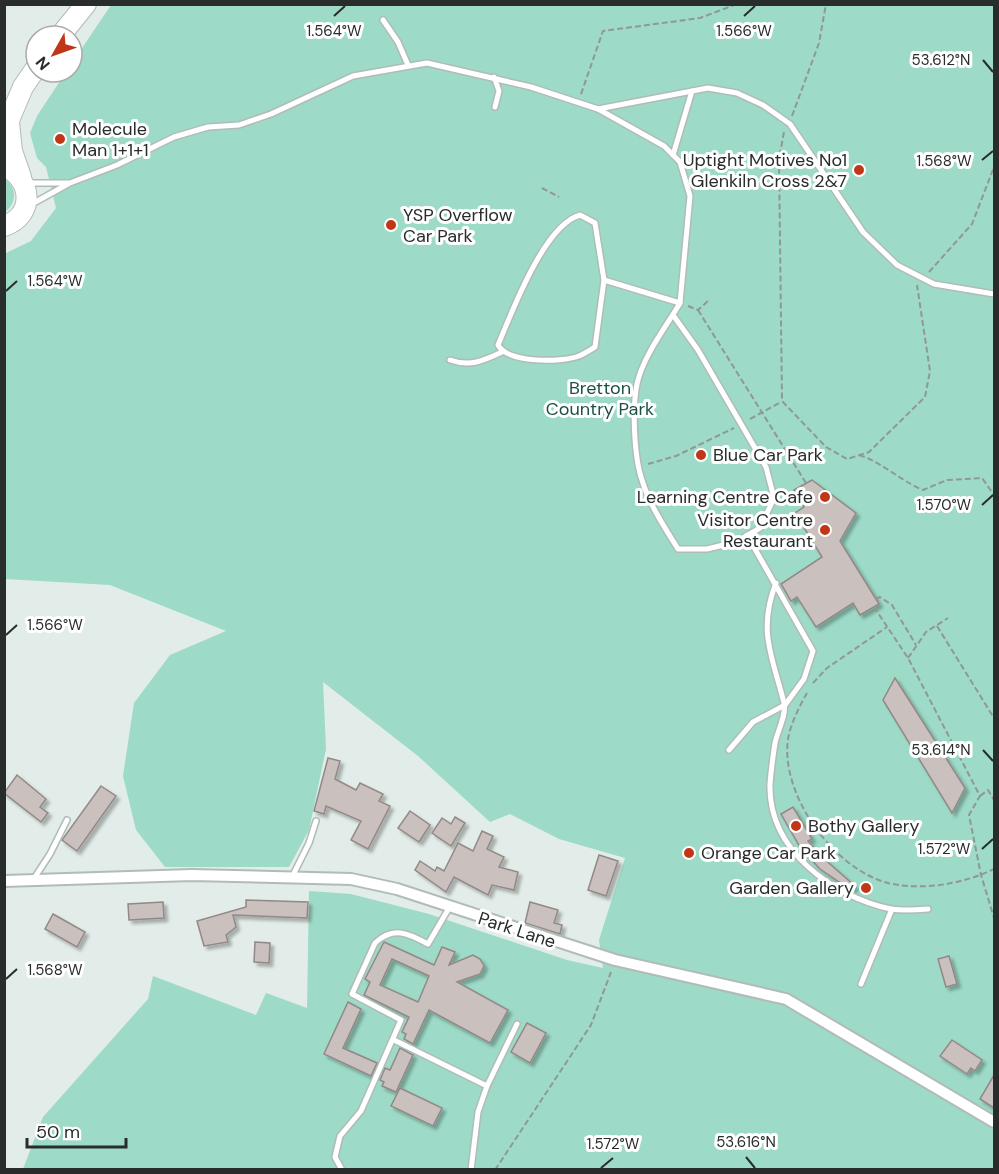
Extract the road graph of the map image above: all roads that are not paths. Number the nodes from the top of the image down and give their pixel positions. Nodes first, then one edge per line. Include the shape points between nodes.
1 (86, 4) edge
2 (383, 20) dead end
3 (70, 24) edge
4 (408, 65) junction
5 (494, 77) junction
6 (25, 84) edge
7 (692, 91) junction
8 (495, 107) dead end
9 (598, 110) junction
10 (7, 127) edge
11 (673, 155) junction
12 (17, 175) edge
13 (70, 183) junction
14 (25, 208) junction
15 (4, 226) edge
16 (604, 280) junction
17 (994, 294) edge
18 (680, 303) junction
19 (673, 315) junction
20 (502, 352) junction
21 (450, 360) dead end
22 (747, 535) junction
23 (776, 583) junction
24 (785, 705) junction
25 (729, 750) dead end
26 (67, 820) dead end
27 (316, 821) dead end
28 (292, 878) junction
29 (4, 881) edge
30 (32, 882) junction
31 (449, 908) junction
32 (892, 909) junction
33 (928, 909) dead end
34 (861, 984) dead end
35 (517, 1024) dead end
36 (394, 1040) junction
37 (487, 1086) junction
38 (994, 1122) edge
39 (342, 1170) edge
40 (471, 1170) edge

1 - 3 highway
2 - 4 lane
4 - 5 lane via 427,63
4 - 13 lane via 353,76 239,125 208,127 174,137
5 - 8 lane via 499,91
5 - 9 lane
6 - 10 highway
7 - 9 lane
7 - 11 lane
7 - 17 lane via 708,88 737,93 790,124 864,232 897,266 934,284
9 - 11 lane via 664,146
10 - 12 highway
11 - 18 lane via 680,162 690,196
12 - 13 lane
12 - 14 highway via 27,194
13 - 14 lane
14 - 15 highway via 16,220
16 - 18 lane
16 - 20 lane via 595,347 577,357 527,360
16 - 20 lane via 595,223 580,215 568,218 550,238 514,307 498,345
18 - 19 lane
19 - 22 lane via 698,350 766,467 774,498 760,528
19 - 22 lane via 637,383 635,426 641,479 678,549 707,549
20 - 21 lane via 463,364
22 - 23 lane
23 - 24 lane via 767,638 774,676
23 - 24 lane via 813,651 804,679
24 - 25 lane via 753,722
24 - 32 lane via 770,785 773,813 810,869 831,886
26 - 30 lane
27 - 28 lane
28 - 30 street, Park Lane via 192,875
28 - 31 street, Park Lane via 351,879 396,889
29 - 30 street, Park Lane
31 - 36 lane via 428,944 402,932 380,938 352,994 401,1020
31 - 38 street, Park Lane via 615,960 786,999
32 - 33 lane
32 - 34 lane
35 - 37 lane
36 - 37 lane
36 - 39 lane via 361,1111 340,1136 334,1157
37 - 40 lane via 478,1112

